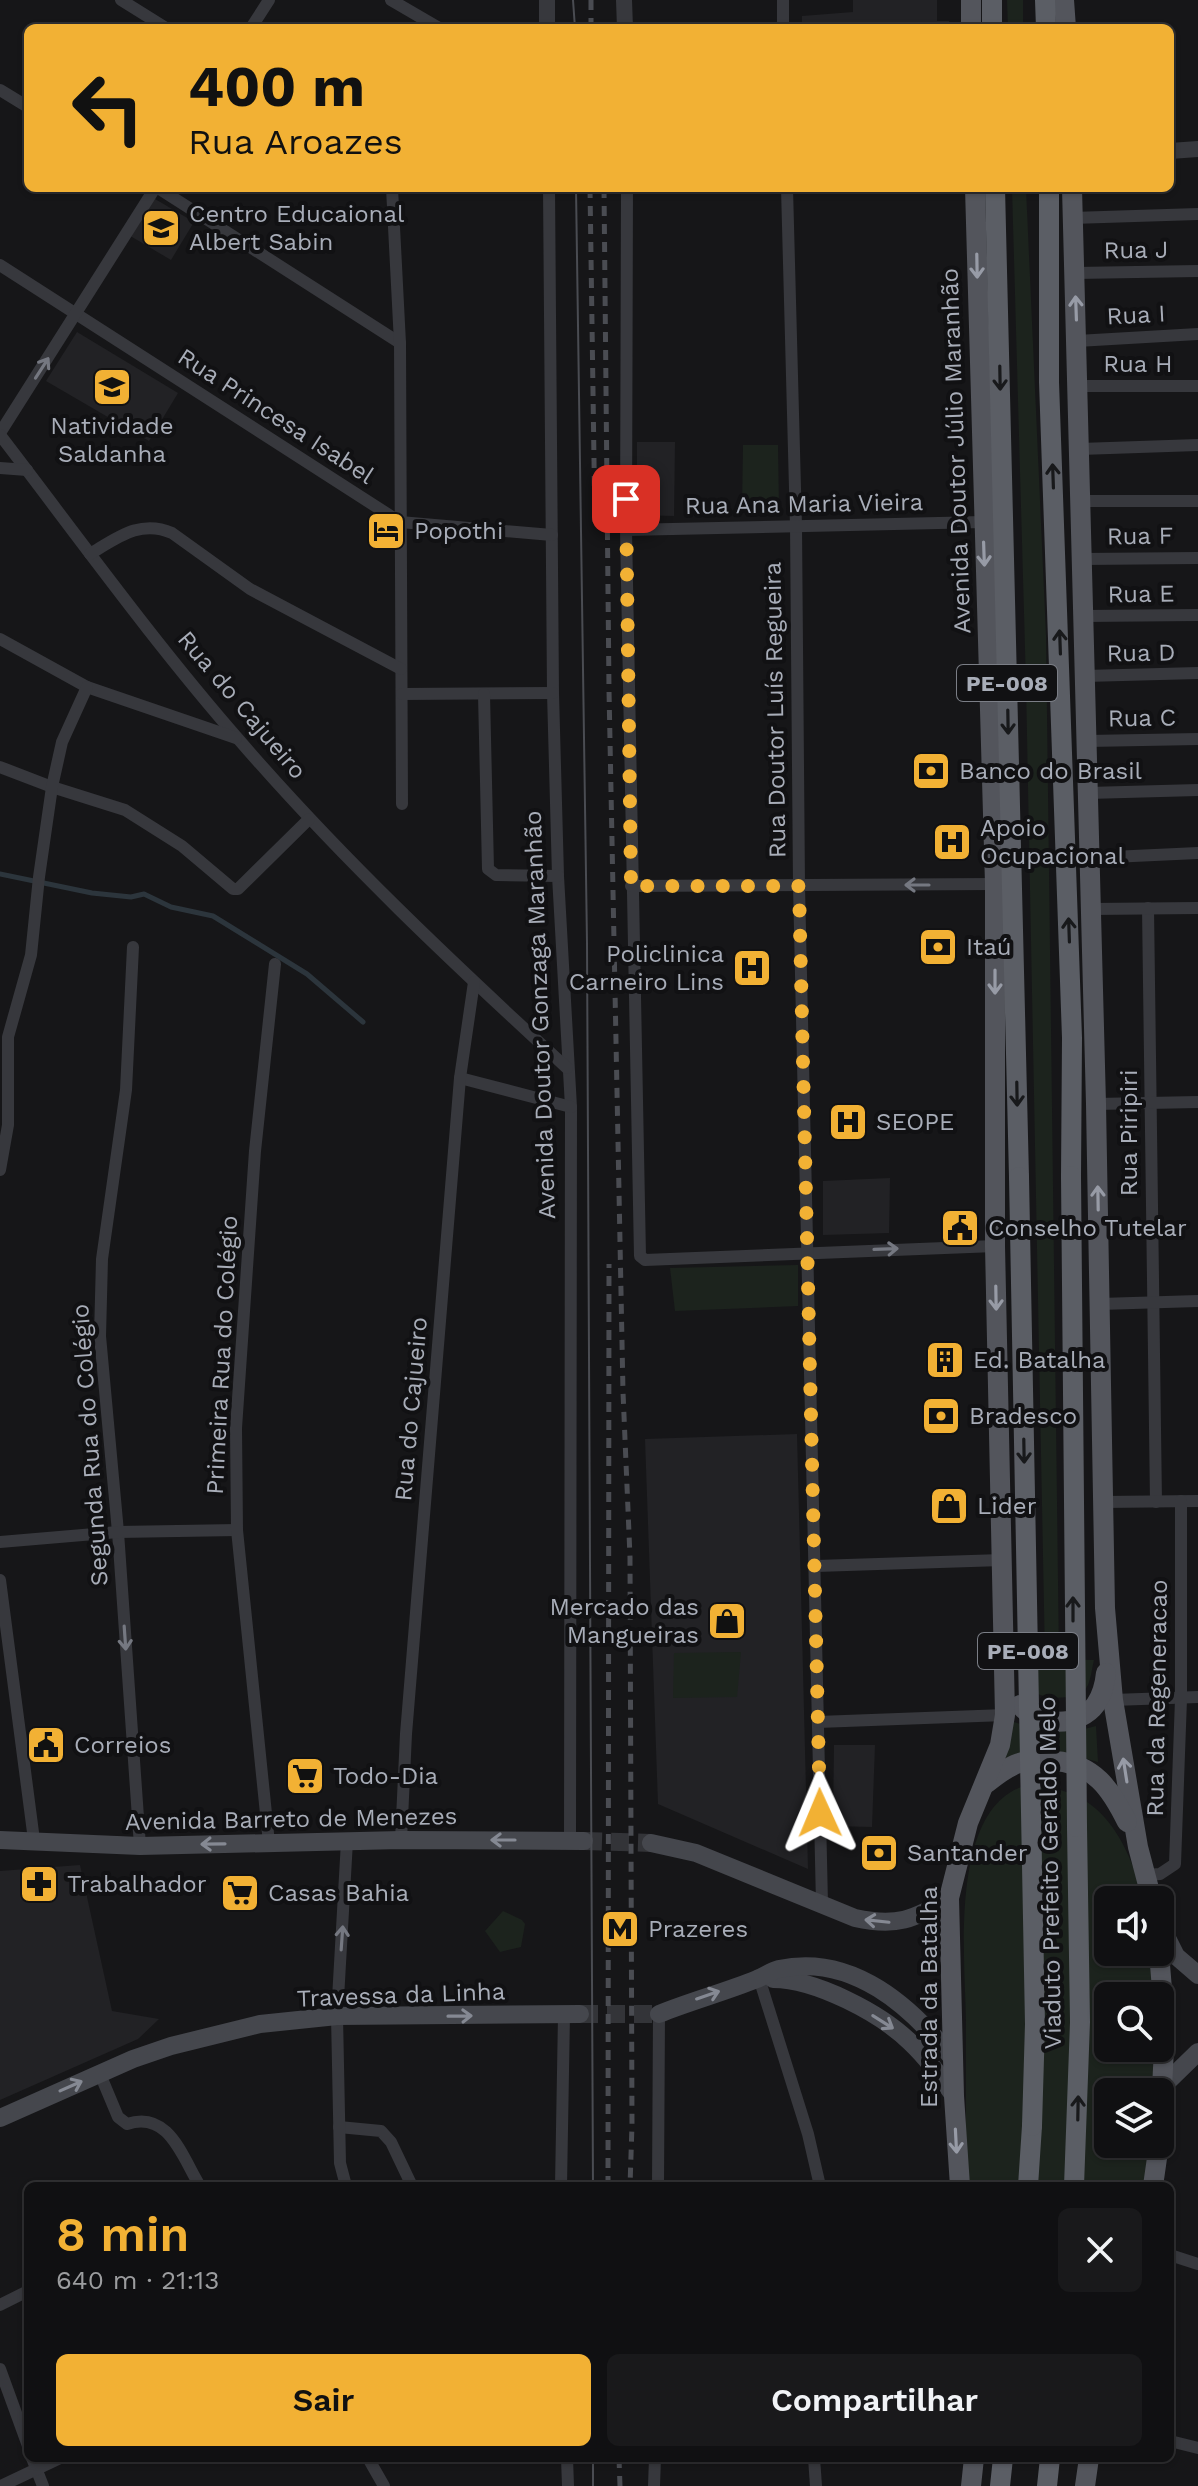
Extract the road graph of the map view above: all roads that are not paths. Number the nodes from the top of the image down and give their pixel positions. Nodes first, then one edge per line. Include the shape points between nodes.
1 (121, 0) edge
2 (269, 0) edge
3 (391, 0) edge
4 (547, 0) edge
5 (624, 0) edge
6 (783, 0) edge
7 (971, 0) edge
8 (992, 0) edge
9 (1045, 0) edge
10 (1064, 0) edge
11 (160, 24) edge
12 (254, 24) edge
13 (432, 24) edge
14 (547, 24) edge
15 (625, 24) edge
16 (783, 24) edge
17 (971, 24) edge
18 (992, 24) edge
19 (1046, 24) edge
20 (1066, 24) edge
21 (0, 90) edge
22 (24, 105) edge
23 (1198, 149) edge
24 (1174, 151) edge
25 (154, 192) edge
26 (163, 192) edge
27 (392, 192) edge
28 (549, 192) edge
29 (627, 192) edge
30 (787, 192) edge
31 (975, 192) edge
32 (995, 192) edge
33 (1049, 192) edge
34 (1072, 192) edge
35 (1198, 214) edge
36 (1072, 218) junction
37 (0, 265) edge
38 (1198, 271) edge
39 (1075, 273) junction
40 (77, 315) junction
41 (1198, 334) edge
42 (1077, 341) junction
43 (400, 343) junction
44 (1078, 386) junction
45 (1198, 386) edge
46 (0, 434) edge
47 (1198, 445) edge
48 (1080, 449) junction
49 (0, 468) edge
50 (27, 470) junction
51 (1081, 501) junction
52 (1198, 501) edge
53 (400, 522) junction
54 (983, 522) junction
55 (796, 526) junction
56 (626, 530) junction
57 (552, 535) junction
58 (90, 554) junction
59 (1198, 558) edge
60 (1082, 559) junction
61 (1198, 615) edge
62 (1084, 616) junction
63 (0, 639) edge
64 (401, 669) junction
65 (1198, 673) edge
66 (1085, 676) junction
67 (87, 687) junction
68 (553, 693) junction
69 (402, 694) junction
70 (484, 694) junction
71 (238, 739) junction
72 (1198, 739) edge
73 (1087, 741) junction
74 (0, 767) edge
75 (52, 787) junction
76 (1198, 790) edge
77 (1088, 793) junction
78 (402, 804) dead end
79 (309, 819) junction
80 (1198, 853) edge
81 (1090, 858) junction
82 (558, 876) junction
83 (995, 884) junction
84 (631, 886) junction
85 (799, 886) junction
86 (1148, 908) junction
87 (1198, 908) edge
88 (1091, 909) junction
89 (133, 947) dead end
90 (275, 964) dead end
91 (474, 982) junction
92 (4, 1037) edge
93 (567, 1068) junction
94 (460, 1078) junction
95 (1198, 1102) edge
96 (1096, 1104) junction
97 (1151, 1104) junction
98 (571, 1107) junction
99 (0, 1170) edge
100 (1019, 1177) joint
101 (995, 1246) junction
102 (808, 1252) junction
103 (1151, 1301) junction
104 (1198, 1301) edge
105 (1100, 1304) junction
106 (1181, 1501) junction
107 (1198, 1501) edge
108 (1102, 1502) junction
109 (1156, 1502) junction
110 (237, 1530) junction
111 (118, 1532) junction
112 (0, 1542) edge
113 (1002, 1560) junction
114 (816, 1566) junction
115 (0, 1580) edge
116 (1108, 1656) junction
117 (1005, 1672) junction
118 (1198, 1697) edge
119 (1181, 1699) junction
120 (1113, 1700) junction
121 (1005, 1715) junction
122 (818, 1722) junction
123 (984, 1785) junction
124 (0, 1840) edge
125 (34, 1840) junction
126 (401, 1840) junction
127 (347, 1841) junction
128 (577, 1841) joint
129 (269, 1843) junction
130 (651, 1843) tunnel mouth
131 (140, 1846) junction
132 (1138, 1847) junction
133 (1146, 1875) junction
134 (1149, 1886) edge
135 (949, 1898) junction
136 (822, 1904) junction
137 (1174, 1952) edge
138 (1160, 1966) edge
139 (1198, 1975) edge
140 (759, 1978) junction
141 (659, 2014) joint
142 (572, 2015) joint
143 (337, 2016) junction
144 (1198, 2052) edge
145 (954, 2060) junction
146 (100, 2074) junction
147 (1162, 2078) edge
148 (1171, 2078) edge
149 (954, 2096) junction
150 (0, 2118) edge
151 (339, 2127) junction
152 (1157, 2158) edge
153 (197, 2182) edge
154 (345, 2182) edge
155 (410, 2182) edge
156 (561, 2182) edge
157 (658, 2182) edge
158 (819, 2182) edge
159 (960, 2182) edge
160 (1028, 2182) edge
161 (1074, 2182) edge
162 (1154, 2182) edge
163 (1174, 2256) edge
164 (1198, 2264) edge
165 (24, 2293) edge
166 (0, 2305) edge
167 (0, 2369) edge
168 (24, 2435) edge
169 (1174, 2442) edge
170 (1198, 2448) edge
171 (370, 2462) edge
172 (567, 2462) edge
173 (655, 2462) edge
174 (814, 2462) edge
175 (974, 2462) edge
176 (1003, 2462) edge
177 (1050, 2462) edge
178 (1088, 2462) edge
179 (34, 2464) edge
180 (1, 2486) edge
181 (43, 2486) edge
182 (384, 2486) edge
183 (568, 2486) edge
184 (654, 2486) edge
185 (816, 2486) edge
186 (971, 2486) edge
187 (1000, 2486) edge
188 (1047, 2486) edge
189 (1085, 2486) edge

1 - 11 street
2 - 12 street
3 - 13 street
4 - 14 street
5 - 15 street
6 - 16 street
7 - 17 main road
8 - 18 highway
9 - 19 highway
10 - 20 main road
21 - 22 street
23 - 24 street
25 - 40 street
26 - 43 street
27 - 43 street
28 - 57 street, Avenida Doutor Gonzaga Maranhão
29 - 56 street
30 - 55 street, Rua Doutor Luís Regueira
31 -> 54 main road, Avenida Doutor Júlio Maranhão
32 -> 100 highway, Avenida Doutor Júlio Maranhão / PE-008
161 -> 33 highway, Viaduto Prefeito Geraldo Melo / PE-008, bridge via 1080,2022 1072,1038 1049,382
34 - 36 main road
35 - 36 street
36 - 39 main road
37 - 40 street, Rua Princesa Isabel
38 - 39 street, Rua J
42 -> 39 main road
46 -> 40 street
40 - 53 street, Rua Princesa Isabel
41 - 42 street, Rua I
42 - 44 main road
43 - 53 street
44 - 45 street, Rua H
44 - 48 main road
46 - 50 street, Rua do Cajueiro
47 - 48 street
48 - 51 main road
49 - 50 street
50 - 58 street, Rua do Cajueiro
51 - 52 street
51 - 60 main road
53 - 57 street, Rua Princesa Isabel
53 - 64 street
54 - 55 street, Rua Ana Maria Vieira
54 -> 83 main road, Avenida Doutor Júlio Maranhão
55 - 56 street, Rua Ana Maria Vieira
55 - 85 street, Rua Doutor Luís Regueira
56 - 84 street
57 - 68 street, Avenida Doutor Gonzaga Maranhão
58 - 64 street via 132,530 161,528 250,589
58 - 71 street, Rua do Cajueiro
59 - 60 street, Rua F
60 - 62 main road
61 - 62 street, Rua E
62 - 66 main road
63 - 67 street
64 - 69 street
65 - 66 street, Rua D
66 - 73 main road
67 - 71 street
67 - 75 street via 62,742
68 - 70 street
68 - 82 street, Avenida Doutor Gonzaga Maranhão
69 - 70 street
69 - 78 street
70 - 82 street via 488,869 496,875
71 - 79 street, Rua do Cajueiro
72 - 73 street, Rua C
73 - 77 main road
74 - 75 street
75 - 79 street via 125,810 156,827 233,889
75 - 92 street via 31,955
76 - 77 street
77 - 81 main road
79 - 91 street, Rua do Cajueiro
80 - 81 street
81 - 88 main road
82 - 93 street, Avenida Doutor Gonzaga Maranhão
83 -> 85 street
83 -> 101 main road, Avenida Doutor Júlio Maranhão
84 - 85 street
84 - 102 street via 640,1256 643,1260
85 - 102 street, Rua Doutor Luís Regueira
86 - 87 street
86 - 88 street
86 - 97 street, Rua Piripiri
88 - 96 main road
89 - 111 street, Segunda Rua do Colégio via 126,1090 102,1259 100,1336
90 - 110 street, Primeira Rua do Colégio via 255,1151 238,1398
91 - 93 street, Rua do Cajueiro
91 - 94 street, Rua do Cajueiro
92 - 99 street via 8,1125
93 - 98 street, Avenida Doutor Gonzaga Maranhão
94 - 98 street
94 - 126 street, Rua do Cajueiro
95 - 97 street
96 - 97 street
105 -> 96 main road
97 - 103 street, Rua Piripiri
98 - 128 street, Avenida Doutor Gonzaga Maranhão
100 -> 160 highway, Viaduto Prefeito Geraldo Melo / PE-008, bridge via 1035,2024
102 -> 101 street
101 -> 113 main road, Avenida Doutor Júlio Maranhão
102 - 114 street, Rua Doutor Luís Regueira
103 - 104 street
103 - 105 street
103 - 109 street, Rua Piripiri
105 - 108 main road
106 - 107 street
106 - 109 street
106 - 119 street, Rua da Regeneracao
108 - 109 street
108 - 116 main road
110 - 111 street
110 - 129 street, Primeira Rua do Colégio
111 - 112 street
111 -> 131 street, Segunda Rua do Colégio
113 - 114 street
113 - 117 main road, Avenida Doutor Júlio Maranhão
114 - 122 street, Rua Doutor Luís Regueira
115 - 125 street
116 - 117 main road via 1095,1705 1081,1717 1064,1721 1045,1721 1023,1710
116 - 120 main road
117 - 121 main road, Estrada da Batalha
118 - 119 street
119 - 120 street
119 - 133 street, Rua da Regeneracao via 1175,1864 1160,1874
132 -> 120 main road
121 - 122 street
121 - 123 main road, Estrada da Batalha
122 - 136 street, Rua Doutor Luís Regueira
123 - 132 main road via 1022,1761 1082,1767 1116,1799
123 - 135 main road, Estrada da Batalha via 968,1823
124 - 125 main road, Avenida Barreto de Menezes
125 - 131 main road, Avenida Barreto de Menezes
126 - 127 main road, Avenida Barreto de Menezes
128 -> 126 main road, Avenida Barreto de Menezes
127 - 129 main road, Avenida Barreto de Menezes
143 -> 127 street
129 -> 131 main road, Avenida Barreto de Menezes
130 - 136 main road via 696,1853
132 - 133 main road
133 - 134 main road
135 -> 136 main road via 890,1923 855,1918
135 - 145 main road, Estrada da Batalha
137 - 139 main road
138 - 147 main road
141 -> 140 main road
140 - 145 main road via 796,1967 847,1974 879,1988 916,2016
140 -> 149 main road via 791,1979 868,2012 910,2041
140 - 158 street
141 - 157 street
143 -> 142 main road, Travessa da Linha
142 - 156 street
143 - 146 main road, Travessa da Linha via 209,2036
143 - 151 street
144 - 148 main road
145 - 149 main road, Estrada da Batalha
150 -> 146 main road, Travessa da Linha
146 - 153 street via 118,2117 127,2124 143,2119 163,2127
149 -> 159 main road, Estrada da Batalha
151 - 154 street
151 - 155 street via 381,2131
152 - 162 main road
163 - 164 street
165 - 166 street
167 - 168 street
169 - 170 street
171 - 182 street
172 - 183 street
173 - 184 street
174 - 185 street
175 - 186 main road
176 - 187 highway
177 - 188 highway
178 - 189 main road
179 - 180 street
179 - 181 street

